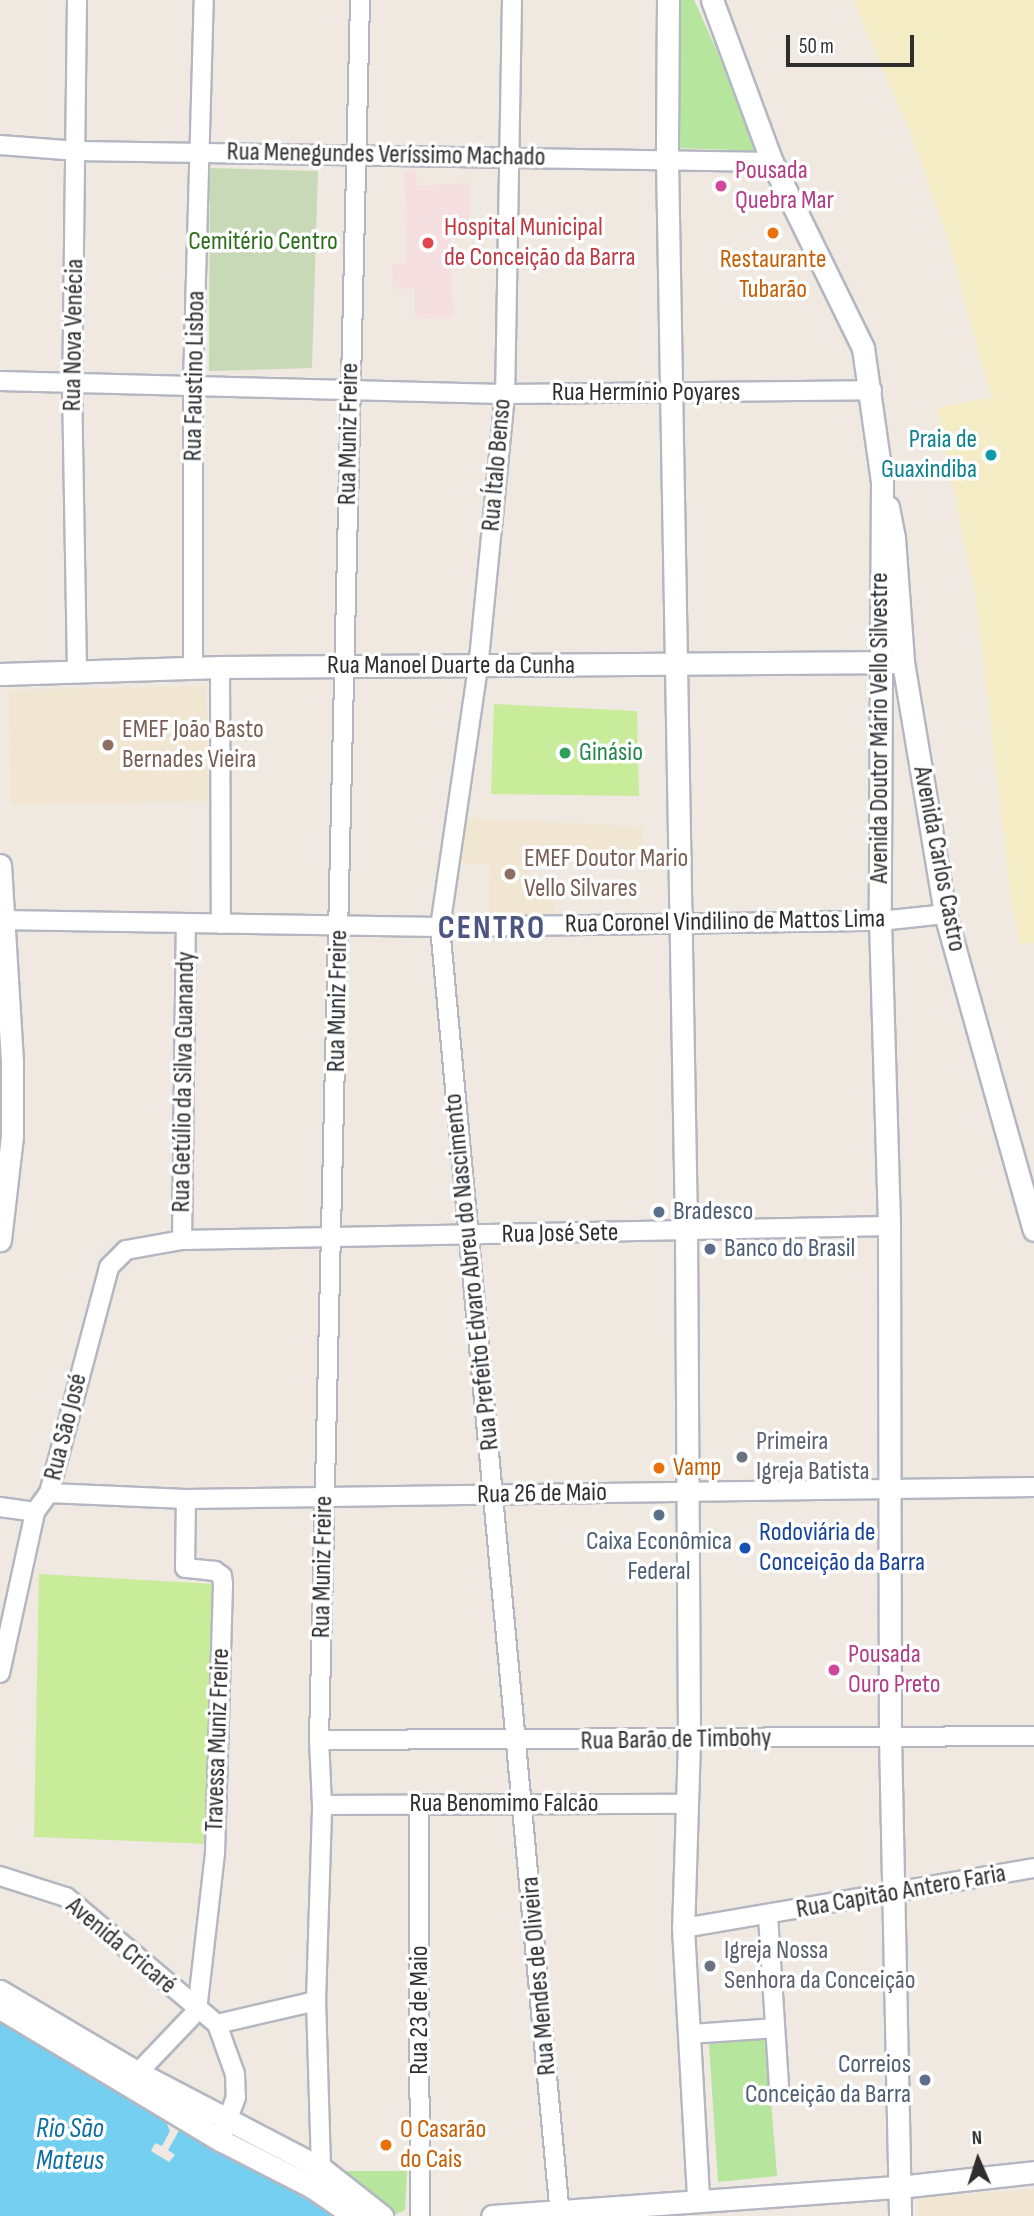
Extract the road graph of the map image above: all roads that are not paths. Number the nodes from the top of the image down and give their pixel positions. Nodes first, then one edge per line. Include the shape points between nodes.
1 (76, 0) edge
2 (204, 0) edge
3 (360, 0) edge
4 (512, 0) edge
5 (668, 0) edge
6 (712, 0) edge
7 (0, 145) edge
8 (78, 151) junction
9 (200, 152) junction
10 (358, 155) junction
11 (507, 157) junction
12 (667, 160) junction
13 (772, 162) junction
14 (0, 381) edge
15 (72, 384) junction
16 (193, 384) junction
17 (348, 390) junction
18 (872, 390) junction
19 (505, 394) junction
20 (671, 394) junction
21 (882, 481) junction
22 (903, 662) junction
23 (880, 663) junction
24 (677, 664) junction
25 (345, 666) junction
26 (220, 667) junction
27 (478, 667) junction
28 (193, 668) junction
29 (76, 671) junction
30 (0, 674) edge
31 (0, 865) edge
32 (945, 914) junction
33 (2, 920) edge
34 (880, 921) junction
35 (186, 923) junction
36 (221, 924) junction
37 (678, 924) junction
38 (339, 926) junction
39 (440, 927) junction
40 (888, 1226) junction
41 (1034, 1230) edge
42 (686, 1231) junction
43 (0, 1233) edge
44 (466, 1236) junction
45 (334, 1239) junction
46 (182, 1240) junction
47 (148, 1243) joint
48 (1034, 1487) edge
49 (889, 1489) junction
50 (685, 1492) junction
51 (49, 1493) junction
52 (495, 1494) junction
53 (325, 1497) junction
54 (186, 1499) junction
55 (0, 1507) edge
56 (35, 1512) junction
57 (0, 1673) edge
58 (890, 1736) junction
59 (1034, 1736) edge
60 (319, 1740) junction
61 (689, 1741) junction
62 (518, 1742) junction
63 (419, 1804) junction
64 (525, 1804) junction
65 (685, 1804) junction
66 (322, 1805) junction
67 (1034, 1868) edge
68 (0, 1876) edge
69 (895, 1895) junction
70 (768, 1916) junction
71 (683, 1928) junction
72 (0, 1991) edge
73 (316, 2001) junction
74 (0, 2008) edge
75 (197, 2011) junction
76 (217, 2024) junction
77 (775, 2028) junction
78 (690, 2034) junction
79 (132, 2079) junction
80 (779, 2085) dead end
81 (223, 2131) junction
82 (1034, 2172) edge
83 (317, 2178) junction
84 (899, 2187) junction
85 (698, 2207) edge
86 (559, 2213) edge
87 (354, 2216) edge
88 (382, 2216) edge
89 (420, 2216) edge
90 (492, 2216) edge
91 (900, 2216) edge

1 - 8 street, Rua Nova Venécia
2 - 9 street, Rua Faustino Lisboa
3 - 10 street, Rua Muniz Freire
4 - 11 street, Rua Ítalo Benso
5 - 12 street
6 - 13 street, Avenida Doutor Mário Vello Silvestre
7 - 8 street, Rua Menegundes Veríssimo Machado
8 - 9 street, Rua Menegundes Veríssimo Machado
8 - 15 street, Rua Nova Venécia
9 - 10 street, Rua Menegundes Veríssimo Machado
9 - 16 street, Rua Faustino Lisboa
10 - 11 street, Rua Menegundes Veríssimo Machado
10 - 17 street, Rua Muniz Freire
11 - 12 street, Rua Menegundes Veríssimo Machado
11 - 19 street, Rua Ítalo Benso
12 - 13 street, Rua Menegundes Veríssimo Machado
12 - 20 street
13 - 18 street, Avenida Doutor Mário Vello Silvestre via 850,313
14 - 15 street, Rua Hermínio Poyares
15 - 16 street, Rua Hermínio Poyares
15 - 29 street, Rua Nova Venécia
16 - 17 street, Rua Hermínio Poyares
16 - 28 street, Rua Faustino Lisboa
17 - 19 street, Rua Hermínio Poyares
17 - 25 street, Rua Muniz Freire
18 - 20 street, Rua Hermínio Poyares
18 - 21 street, Avenida Doutor Mário Vello Silvestre
19 - 20 street, Rua Hermínio Poyares
19 - 27 street, Rua Ítalo Benso
20 - 24 street
21 - 22 street, Avenida Carlos Castro via 894,538
21 - 23 street, Avenida Doutor Mário Vello Silvestre
22 - 23 street, Rua Manoel Duarte da Cunha
22 - 32 street, Avenida Carlos Castro
23 - 24 street, Rua Manoel Duarte da Cunha
23 - 34 street, Avenida Doutor Mário Vello Silvestre
24 - 27 street, Rua Manoel Duarte da Cunha
24 - 37 street
25 - 26 street, Rua Manoel Duarte da Cunha
25 - 27 street, Rua Manoel Duarte da Cunha
25 - 38 street, Rua Muniz Freire
26 - 28 street, Rua Manoel Duarte da Cunha
26 - 36 street
27 - 39 street, Rua Ítalo Benso
28 - 29 street, Rua Manoel Duarte da Cunha
29 - 30 street, Rua Manoel Duarte da Cunha
31 - 33 street
32 - 34 street, Rua Coronel Vindilino de Mattos Lima
32 - 41 street, Avenida Carlos Castro
33 - 35 street, Rua Coronel Vindilino de Mattos Lima
33 - 43 street via 12,1136
34 - 37 street, Rua Coronel Vindilino de Mattos Lima
34 - 40 street, Avenida Doutor Mário Vello Silvestre
35 - 36 street, Rua Coronel Vindilino de Mattos Lima
35 - 46 street, Rua Getúlio da Silva Guanandy
36 - 38 street, Rua Coronel Vindilino de Mattos Lima
37 - 39 street, Rua Coronel Vindilino de Mattos Lima
37 - 42 street
38 - 39 street, Rua Coronel Vindilino de Mattos Lima
38 - 45 street, Rua Muniz Freire
39 - 44 street, Rua Prefeito Edvaro Abreu do Nascimento
40 - 42 street, Rua José Sete
40 - 49 street, Avenida Doutor Mário Vello Silvestre
42 - 44 street, Rua José Sete
42 - 50 street
44 - 45 street, Rua José Sete
44 - 52 street, Rua Prefeito Edvaro Abreu do Nascimento
45 - 46 street, Rua José Sete
45 - 53 street, Rua Muniz Freire
46 - 47 street, Rua José Sete
47 - 51 street, Rua São José via 126,1250 109,1267
48 - 49 street, Rua 26 de Maio
49 - 50 street, Rua 26 de Maio
49 - 58 street, Avenida Doutor Mário Vello Silvestre
50 - 52 street, Rua 26 de Maio
50 - 61 street
51 - 54 street, Rua 26 de Maio
51 - 56 street, Rua São José
52 - 53 street, Rua 26 de Maio
52 - 62 street, Rua Prefeito Edvaro Abreu do Nascimento
53 - 54 street, Rua 26 de Maio
53 - 60 street, Rua Muniz Freire
54 - 75 street, Travessa Muniz Freire via 185,1568 215,1571 223,1584 215,1854
55 - 56 street
56 - 57 street, Rua São José
58 - 59 street, Rua Barão de Timbohy
58 - 61 street, Rua Barão de Timbohy
58 - 69 street, Avenida Doutor Mário Vello Silvestre
60 - 62 street, Rua Barão de Timbohy
60 - 66 street, Rua Muniz Freire
61 - 62 street, Rua Barão de Timbohy
61 - 65 street
62 - 64 street, Rua Mendes de Oliveira
63 - 64 street, Rua Benomimo Falcão
63 - 66 street, Rua Benomimo Falcão
63 - 89 street, Rua 23 de Maio
64 - 65 street, Rua Benomimo Falcão
64 - 86 street, Rua Mendes de Oliveira
65 - 71 street
66 - 73 street, Rua Muniz Freire
67 - 69 street, Rua Capitão Antero Faria
68 - 75 street, Avenida Cricaré via 66,1896
69 - 70 street, Rua Capitão Antero Faria
69 - 84 street, Avenida Doutor Mário Vello Silvestre
70 - 71 street, Rua Capitão Antero Faria
70 - 77 street, Rua Capitão Antero Faria
71 - 78 street
72 - 79 street
73 - 76 street
73 - 83 street, Rua Muniz Freire
74 - 79 street
75 - 76 street, Avenida Cricaré
75 - 79 street, Avenida Cricaré
76 - 81 street via 235,2074 236,2097
77 - 78 street
77 - 80 street, Rua Capitão Antero Faria
78 - 85 street
79 - 81 street
81 - 83 street
82 - 84 street
83 - 87 street
83 - 88 street
84 - 85 street
84 - 91 street, Avenida Doutor Mário Vello Silvestre
85 - 86 street
86 - 90 street

